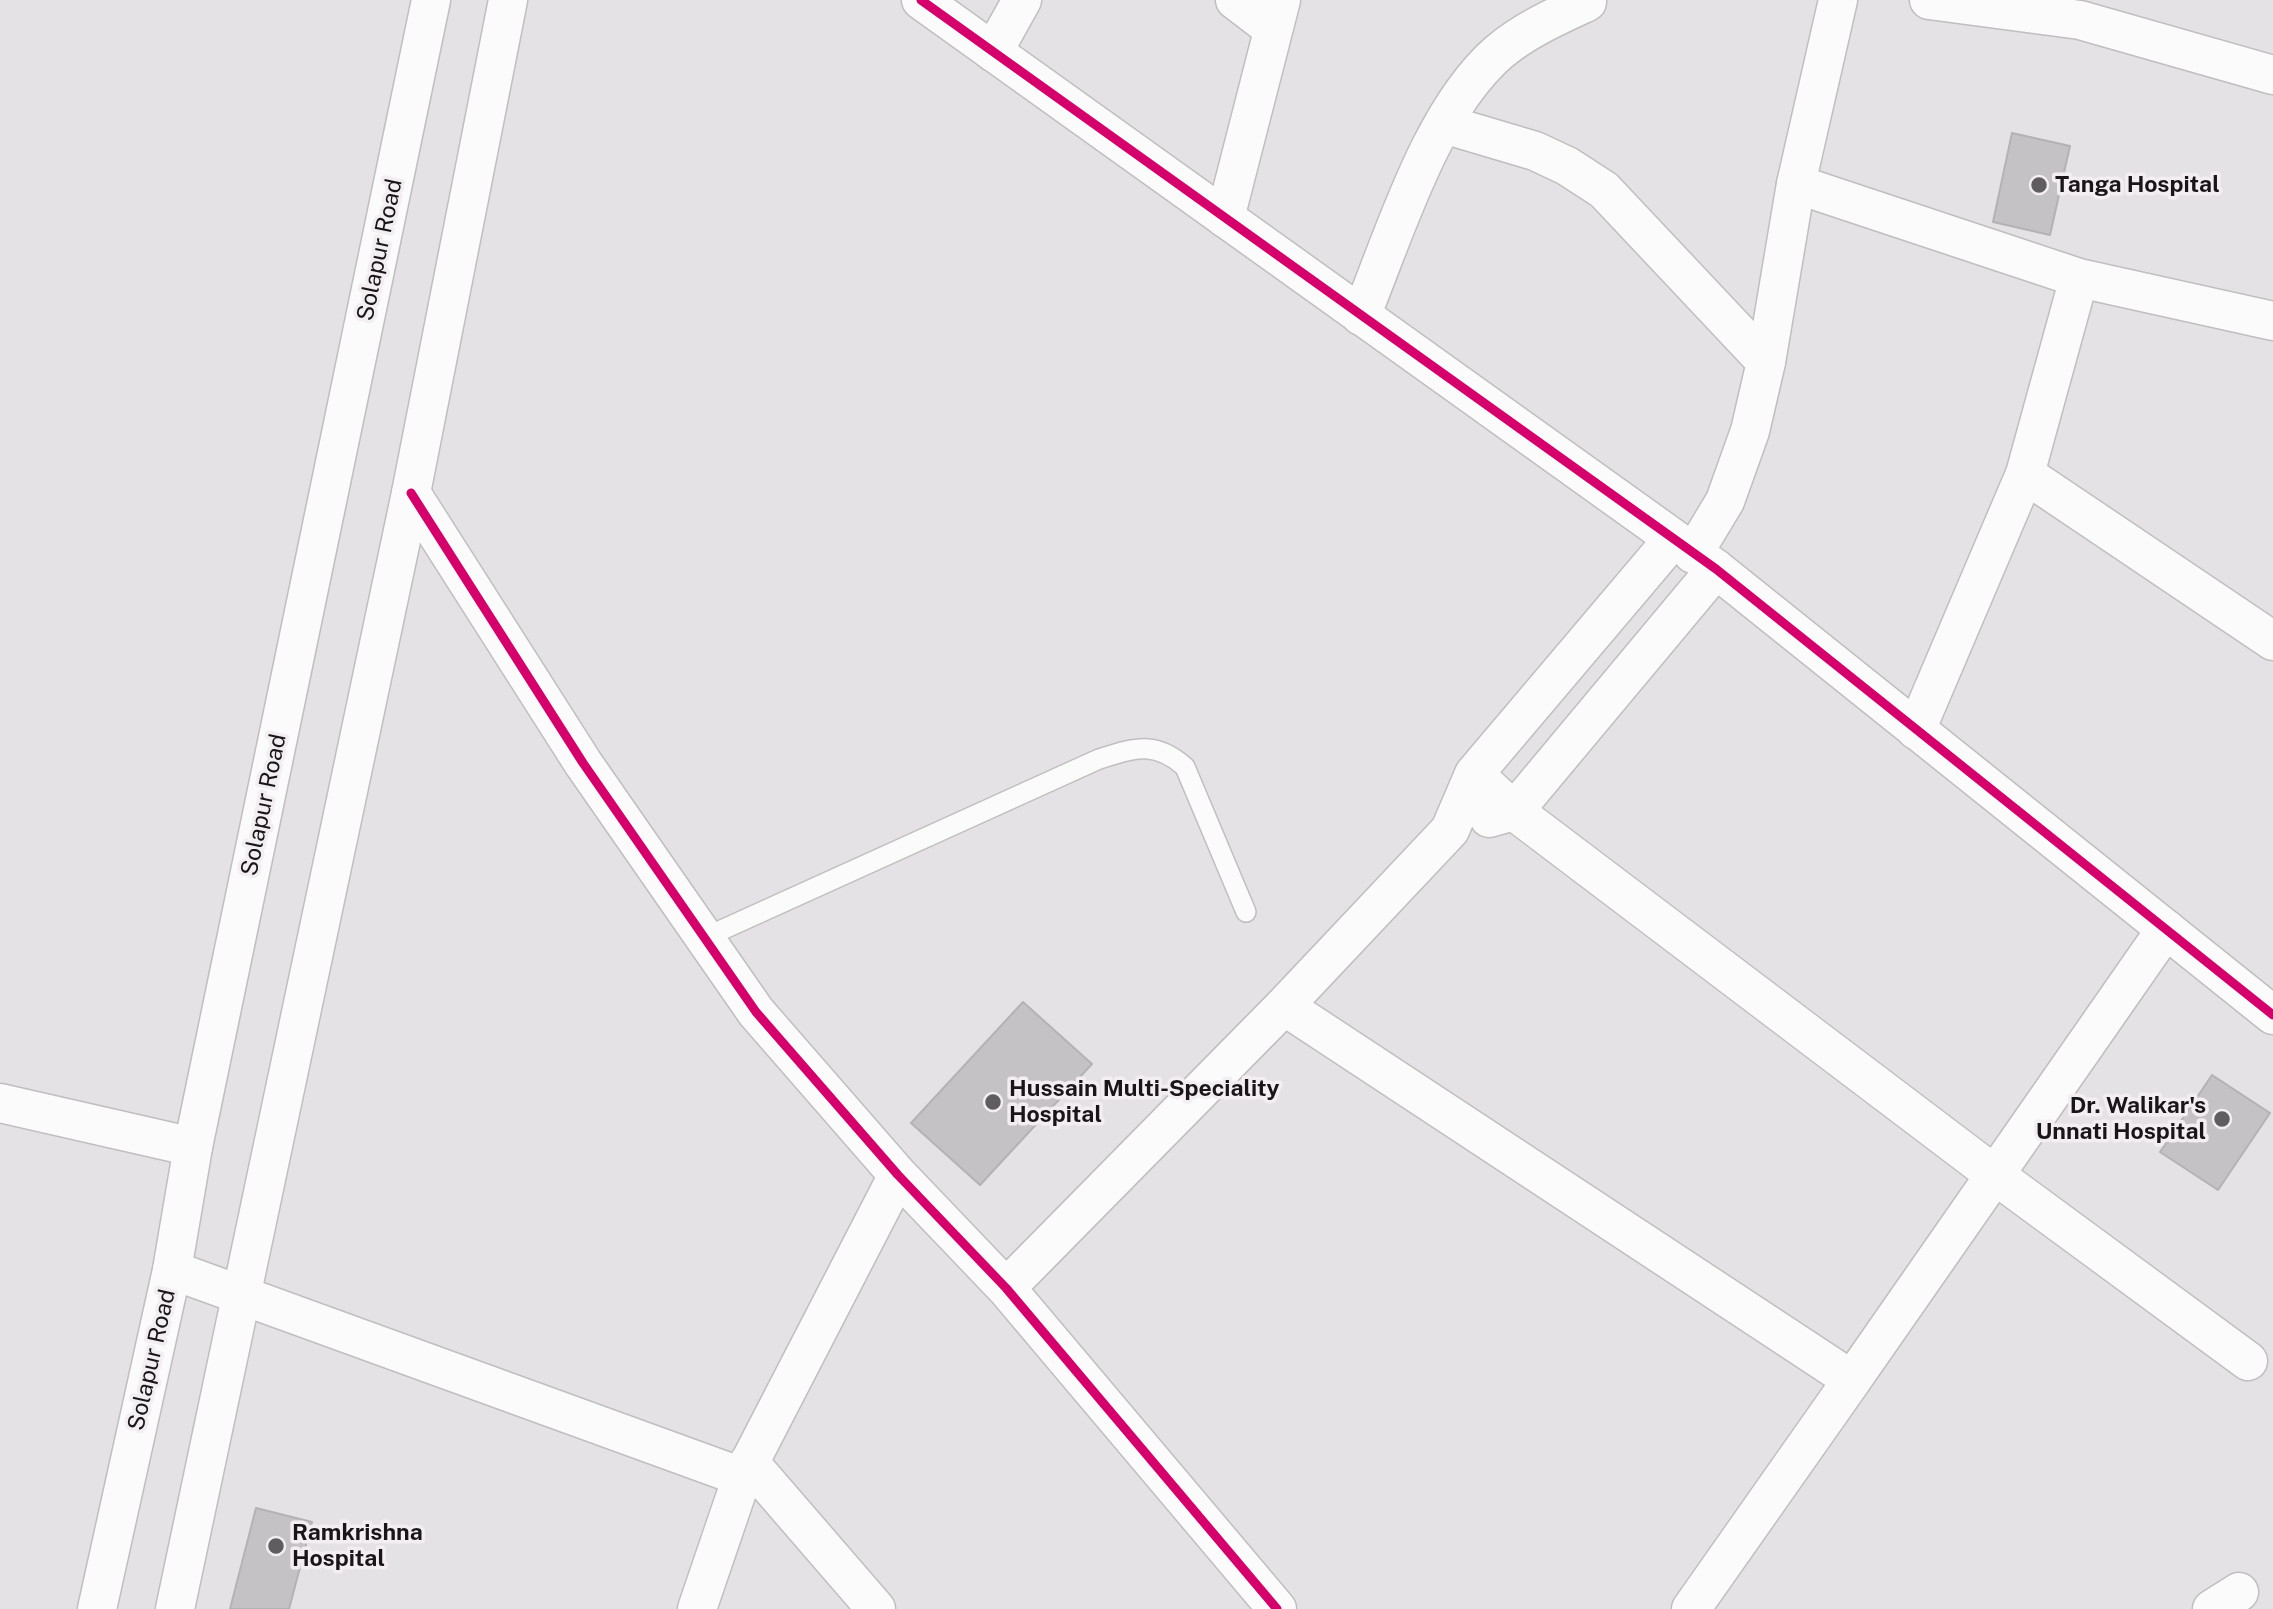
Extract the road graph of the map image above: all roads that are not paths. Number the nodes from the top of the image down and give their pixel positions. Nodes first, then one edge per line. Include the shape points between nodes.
1 (431, 0) edge
2 (508, 0) edge
3 (921, 0) edge
4 (1022, 0) edge
5 (1235, 0) edge
6 (1838, 0) edge
7 (1929, 0) edge
8 (1587, 2) dead end
9 (2085, 10) edge
10 (1277, 14) edge
11 (993, 52) junction
12 (2273, 75) edge
13 (1444, 124) junction
14 (1796, 184) junction
15 (1224, 218) junction
16 (2079, 278) junction
17 (1361, 316) junction
18 (2273, 321) edge
19 (1766, 362) junction
20 (2025, 474) junction
21 (411, 493) junction
22 (1694, 554) junction
23 (2273, 641) edge
24 (1916, 730) junction
25 (1474, 774) junction
26 (1514, 811) junction
27 (1450, 830) junction
28 (1246, 912) dead end
29 (2166, 929) junction
30 (704, 938) junction
31 (1284, 1006) junction
32 (2273, 1015) edge
33 (0, 1103) edge
34 (193, 1147) junction
35 (898, 1175) junction
36 (1995, 1175) junction
37 (172, 1270) junction
38 (1006, 1288) junction
39 (243, 1296) junction
40 (2249, 1361) dead end
41 (1852, 1380) junction
42 (746, 1470) junction
43 (97, 1609) edge
44 (175, 1609) edge
45 (697, 1609) edge
46 (876, 1609) edge
47 (1277, 1609) edge
48 (1691, 1609) edge

1 - 34 street, Solapur Road
2 - 21 street
3 - 11 street
4 - 11 street
5 - 10 street
6 - 14 street
7 - 9 street
8 - 13 street via 1546,21 1499,52 1461,95
9 - 12 street
10 - 15 street
11 - 15 street
13 - 17 street
13 - 19 street via 1535,151 1604,190
14 - 16 street
14 - 19 street
15 - 17 street
16 - 18 street
16 - 20 street
17 - 22 street
19 - 22 street via 1751,431 1725,501
20 - 23 street
20 - 24 street
21 - 30 street via 583,763
21 - 39 street
22 - 24 street
22 - 25 street
22 - 26 street
24 - 29 street
25 - 26 street
25 - 27 street
26 - 27 street
26 - 36 street
27 - 31 street
28 - 30 lane via 1185,767 1168,752 1136,747 1099,759
29 - 32 street
29 - 36 street
30 - 35 street via 756,1012
31 - 38 street
31 - 41 street
33 - 34 street
34 - 37 street, Solapur Road
35 - 38 street
35 - 42 street
36 - 40 street
36 - 41 street
37 - 39 street
37 - 43 street, Solapur Road
38 - 47 street
39 - 42 street
39 - 44 street
41 - 48 street
42 - 45 street
42 - 46 street

